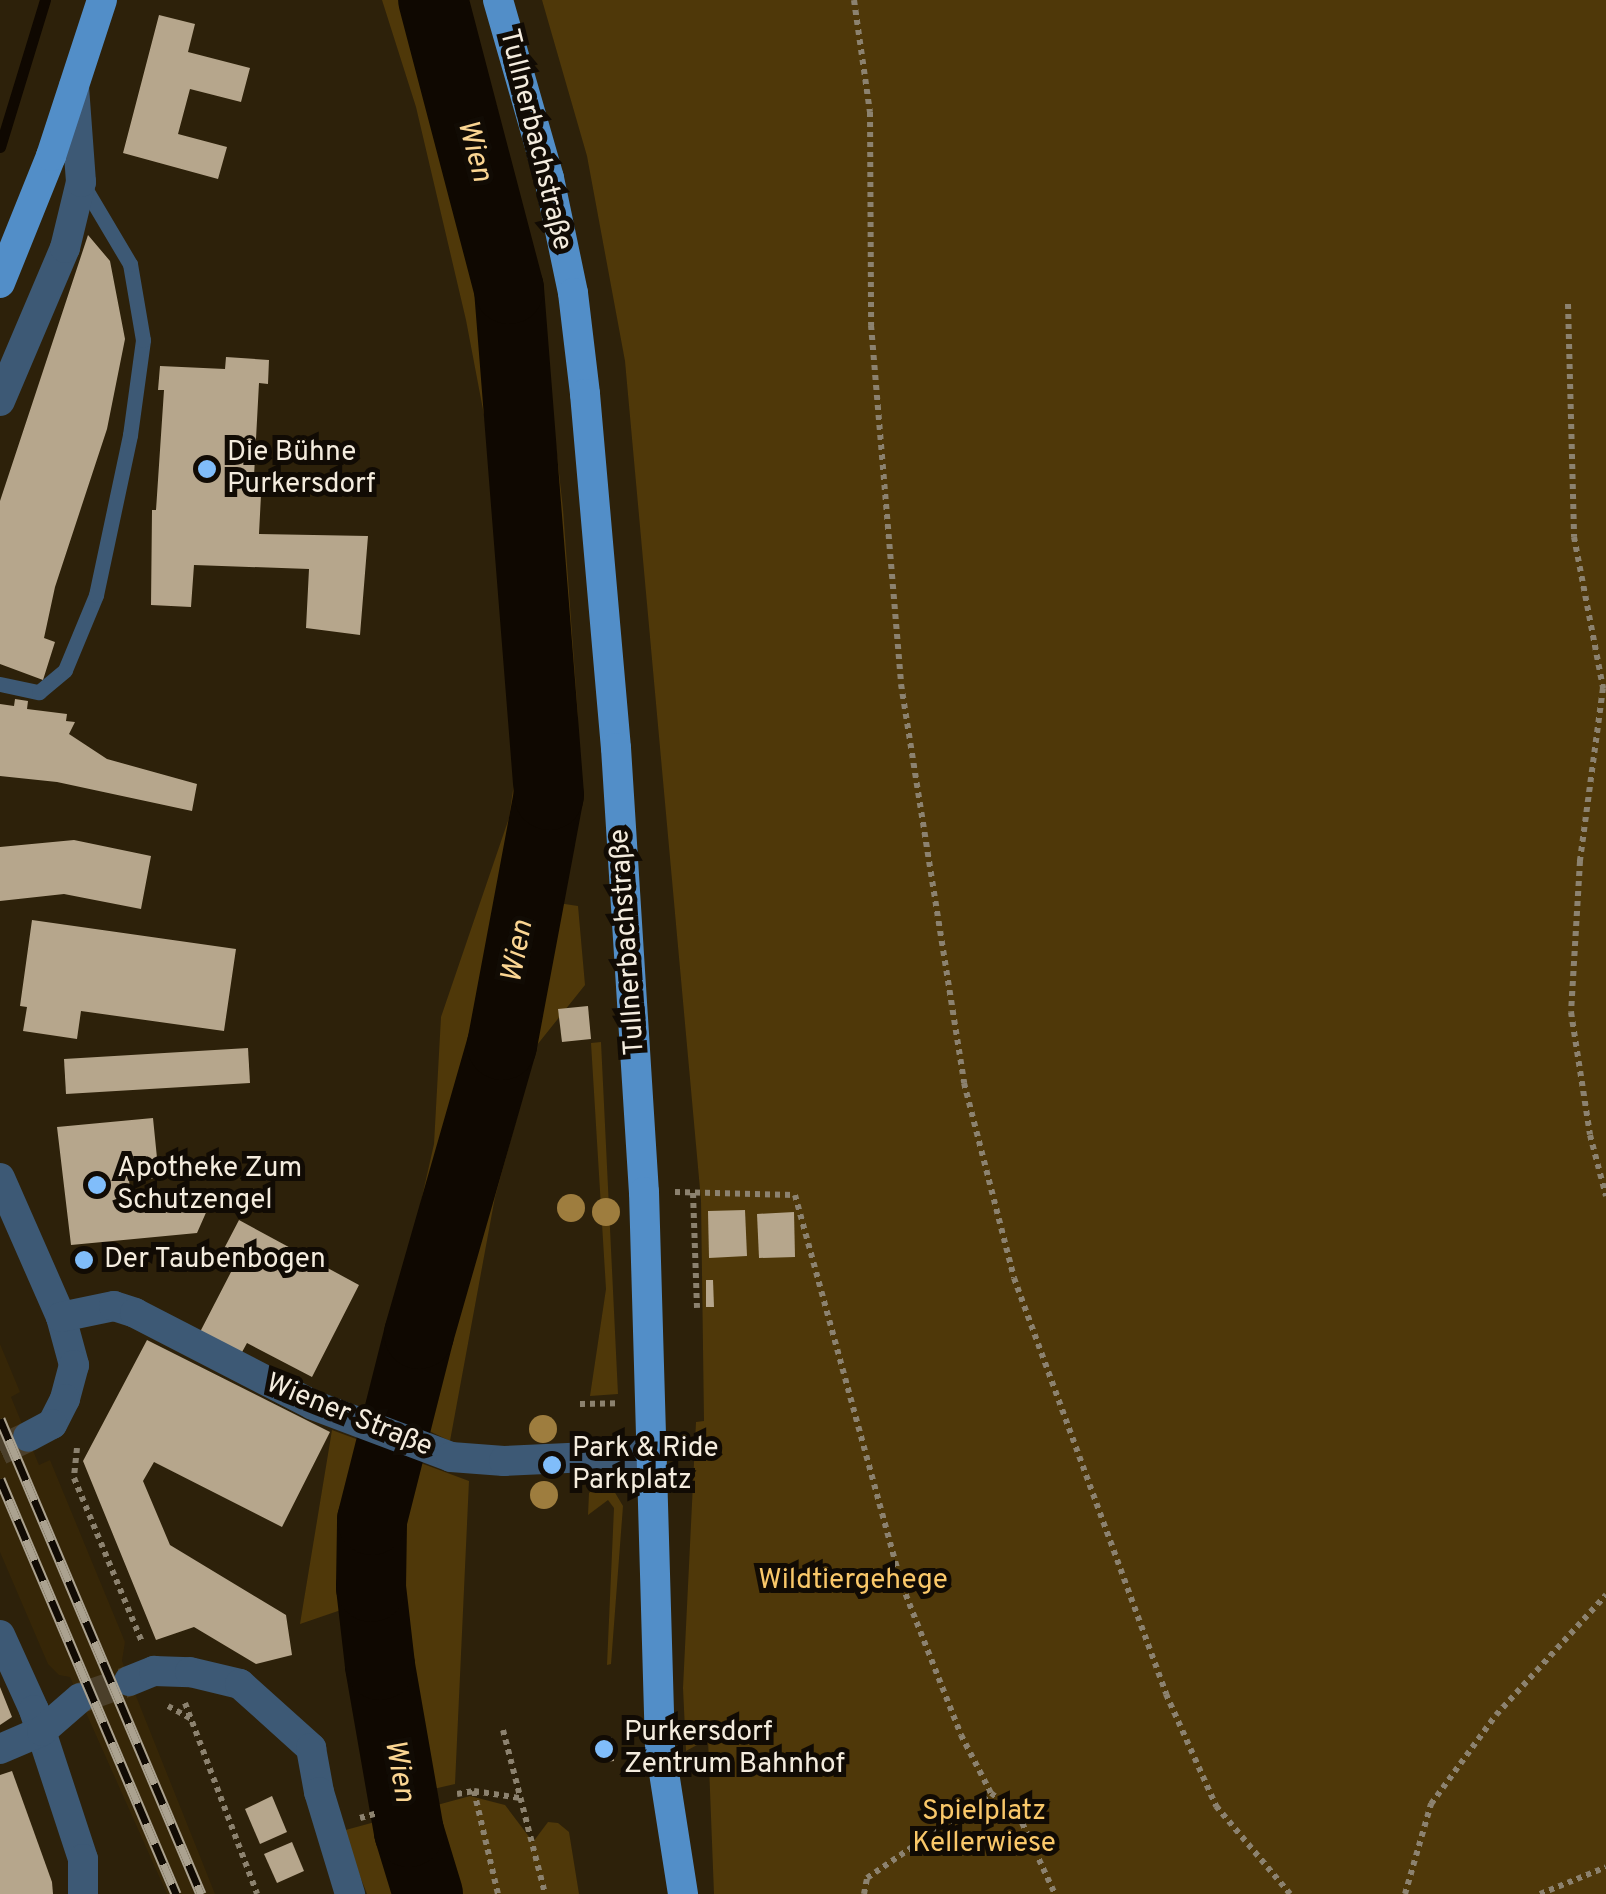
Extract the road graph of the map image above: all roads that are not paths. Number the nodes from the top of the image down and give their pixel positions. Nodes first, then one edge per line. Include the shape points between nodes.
1 (102, 0) edge
2 (498, 0) edge
3 (74, 86) junction
4 (81, 182) junction
5 (0, 283) edge
6 (0, 400) edge
7 (0, 684) edge
8 (0, 1178) edge
9 (61, 1317) junction
10 (28, 1436) tunnel mouth
11 (654, 1454) junction
12 (0, 1635) edge
13 (152, 1674) tunnel mouth
14 (80, 1698) tunnel mouth
15 (42, 1731) junction
16 (5, 1746) edge
17 (83, 1894) edge
18 (350, 1894) edge
19 (683, 1894) edge

1 - 3 main road
2 - 11 main road, Tullnerbachstraße via 549,178 583,377 616,748
3 - 4 street
3 - 5 main road
4 - 6 street via 65,248
4 - 7 lane via 130,264 143,340 130,434 96,594 65,670 40,692
8 - 9 street
9 - 10 street via 74,1365 65,1399 52,1424
9 - 11 street, Wiener Straße via 114,1306 135,1313 313,1404 450,1457 521,1461
11 - 19 main road, Tullnerbachstraße via 660,1747
12 - 15 street
13 - 18 street via 240,1684 311,1748
14 - 15 street
15 - 16 street
15 - 17 street via 83,1859

